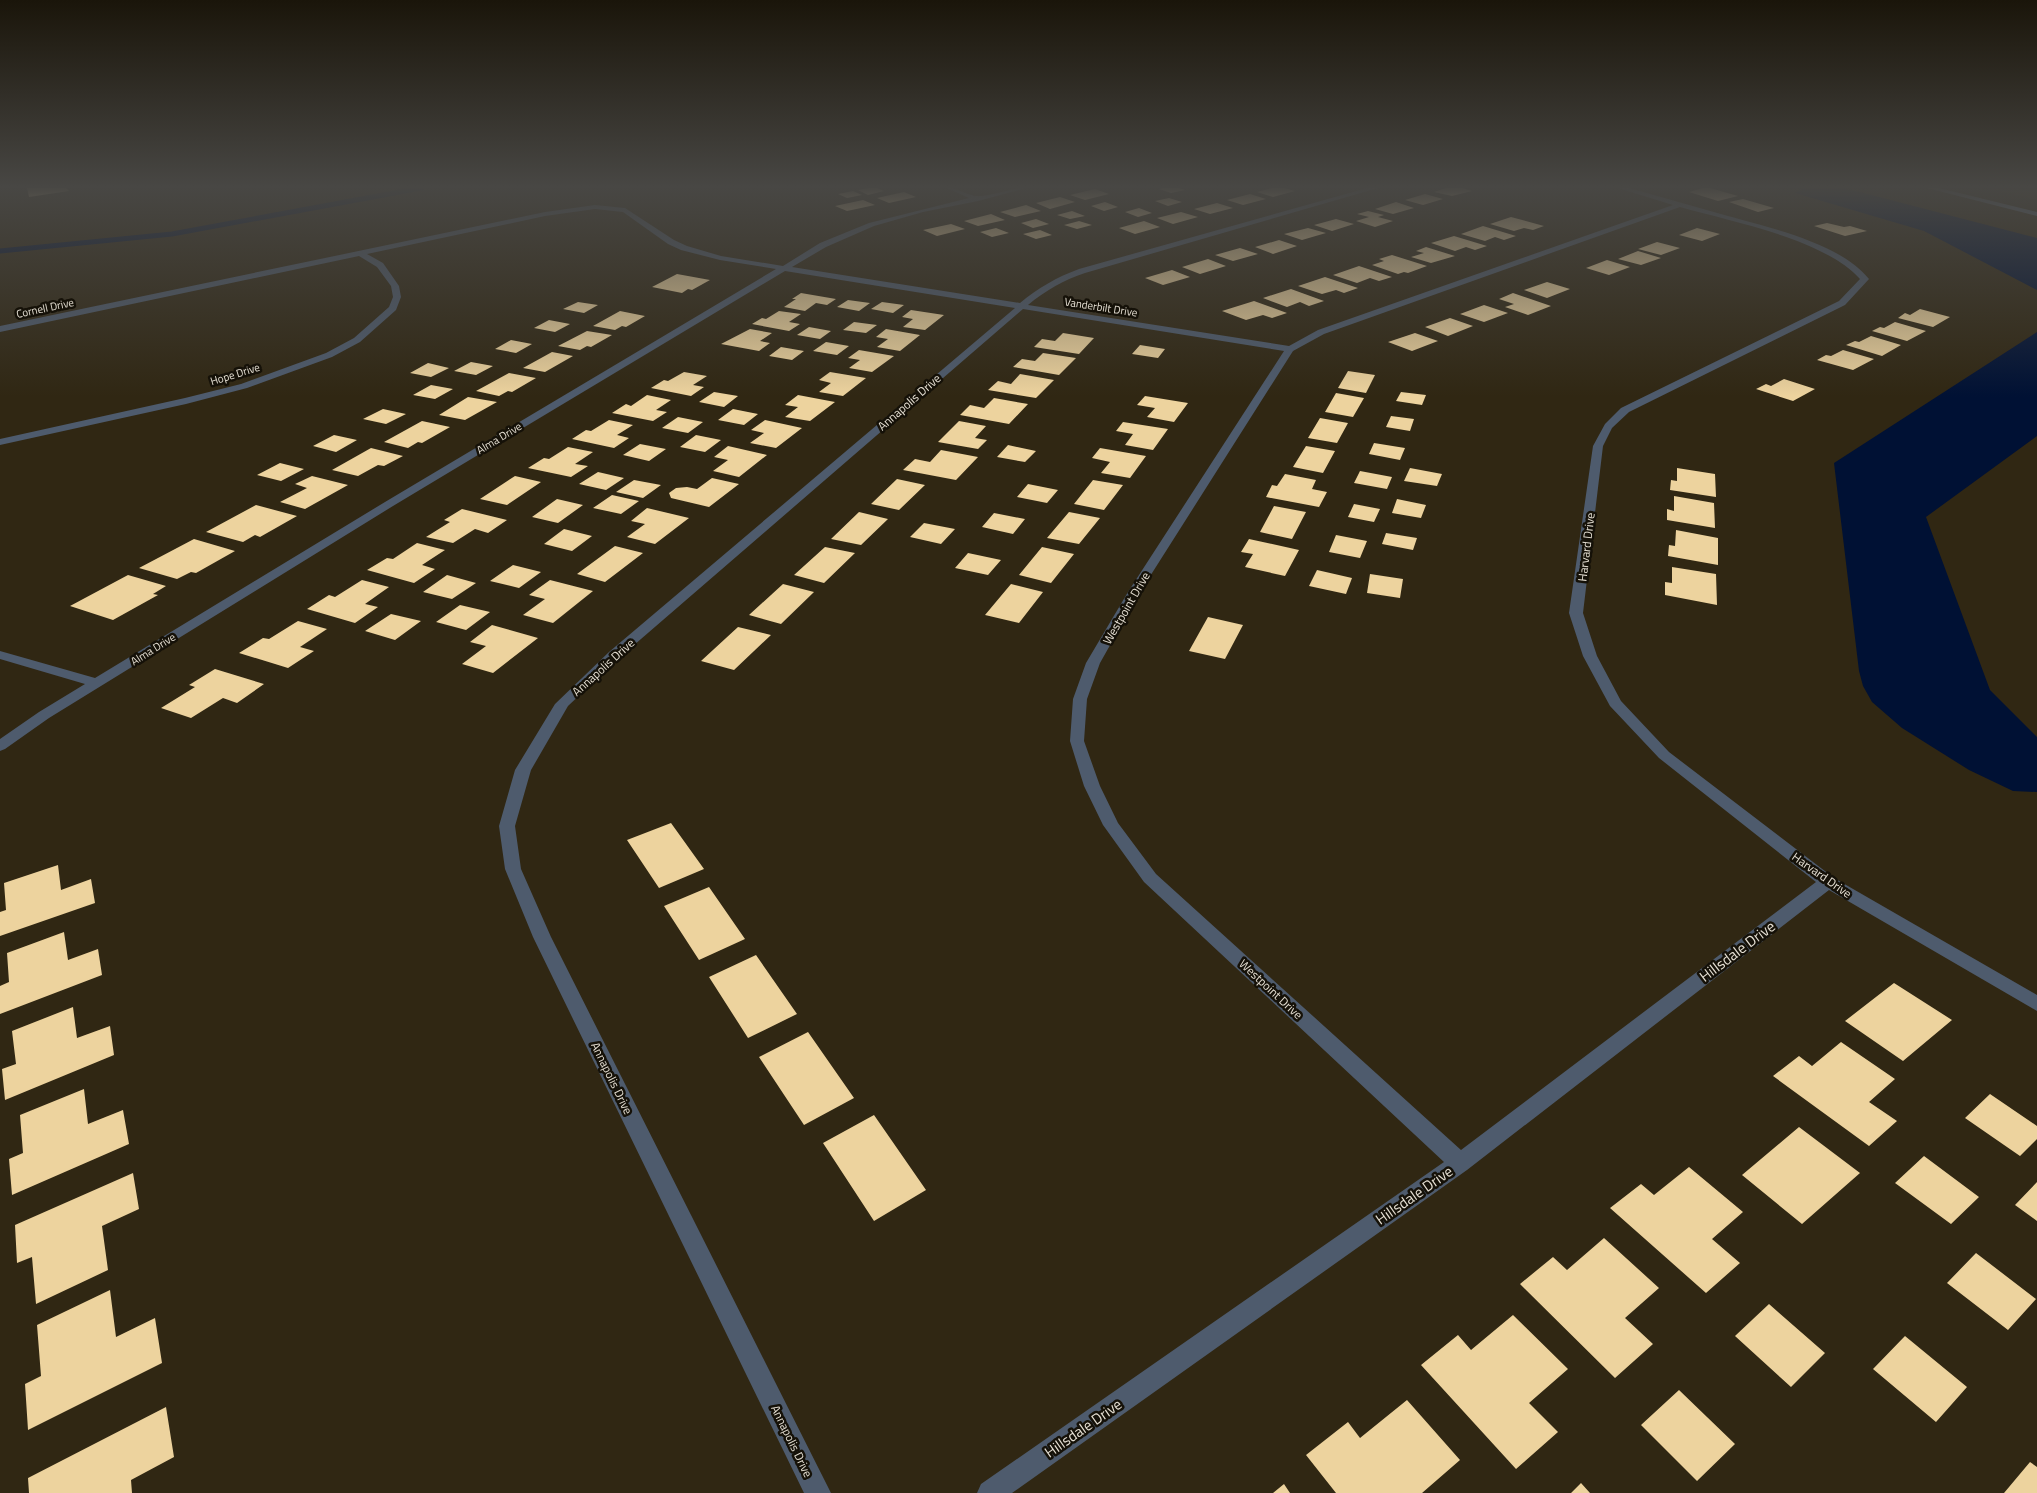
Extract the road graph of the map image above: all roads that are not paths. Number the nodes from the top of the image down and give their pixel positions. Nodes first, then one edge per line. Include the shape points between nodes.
1 (344, 258) edge
2 (368, 258) edge
3 (719, 258) edge
4 (802, 258) edge
5 (1129, 258) edge
6 (1531, 258) edge
7 (1837, 258) edge
8 (782, 270) junction
9 (1021, 306) junction
10 (0, 329) edge
11 (1290, 349) junction
12 (0, 442) edge
13 (0, 655) edge
14 (98, 683) junction
15 (0, 746) edge
16 (1828, 882) junction
17 (2037, 1004) edge
18 (1460, 1163) junction
19 (818, 1493) edge
20 (990, 1493) edge

1 - 10 street, Cornell Drive
2 - 12 street, Hope Drive via 380,265 395,286 397,297 393,308 357,340 252,383
3 - 8 street, Vanderbilt Drive
4 - 8 street, Alma Drive
5 - 9 street, Annapolis Drive via 1082,271 1049,285
6 - 11 street, Westpoint Drive via 1321,332
7 - 16 street, Harvard Drive via 1853,266 1864,279 1842,303 1625,410 1612,420 1598,446 1576,613 1590,656 1615,703 1664,755
8 - 9 street, Vanderbilt Drive
8 - 14 street, Alma Drive via 389,504
9 - 11 street, Vanderbilt Drive
9 - 19 street, Annapolis Drive via 614,655 562,704 523,770 508,826 513,870 542,937
11 - 18 street, Westpoint Drive via 1134,592 1093,663 1080,699 1077,741 1092,786 1111,825 1150,878
13 - 14 street
14 - 15 street, Alma Drive
16 - 17 street, Harvard Drive
16 - 18 street, Hillsdale Drive
18 - 20 street, Hillsdale Drive

